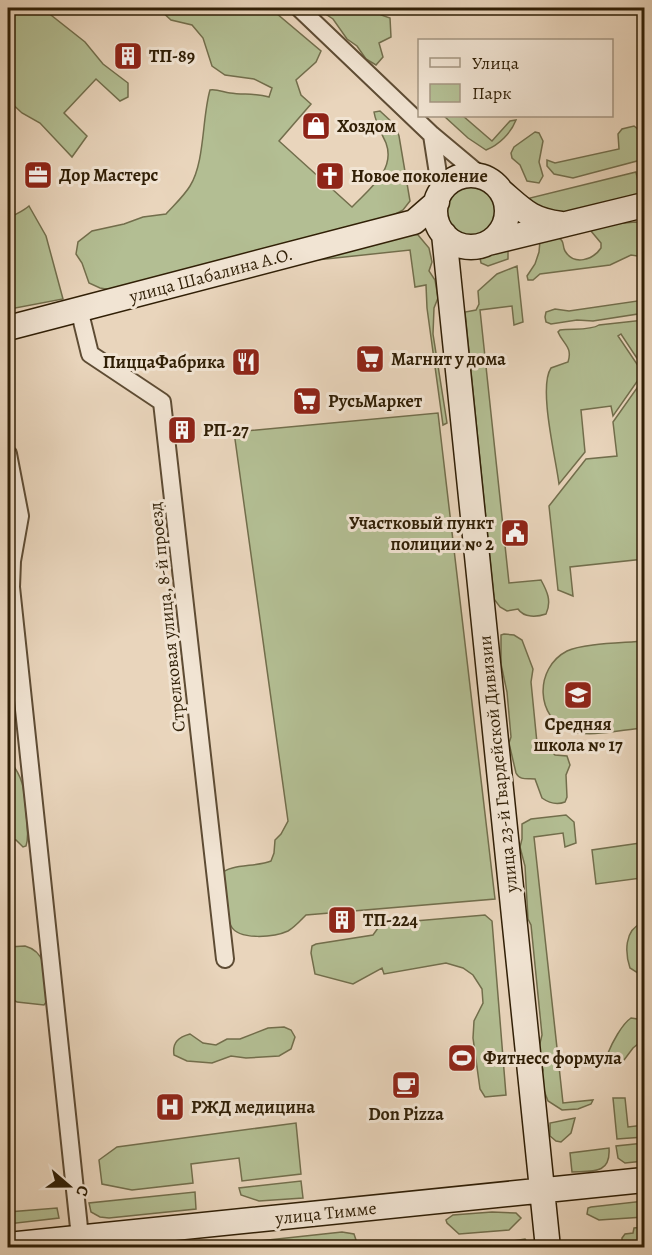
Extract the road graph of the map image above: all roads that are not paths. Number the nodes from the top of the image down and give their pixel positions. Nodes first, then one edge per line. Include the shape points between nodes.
1 (299, 8) edge
2 (432, 135) junction
3 (481, 176) junction
4 (502, 192) junction
5 (439, 197) junction
6 (645, 205) edge
7 (414, 222) junction
8 (564, 224) junction
9 (442, 232) junction
10 (479, 245) junction
11 (448, 280) junction
12 (79, 309) junction
13 (11, 322) edge
14 (8, 454) edge
15 (225, 959) dead end
16 (645, 1180) edge
17 (542, 1190) junction
18 (80, 1238) junction
19 (8, 1245) edge
20 (548, 1248) edge

1 - 2 street
2 - 3 street
2 - 5 street
3 - 4 street
3 - 5 street via 454,180
4 - 8 street via 527,214
4 - 10 street via 507,202 507,218 500,233
5 - 7 street
5 - 9 street via 436,216
6 - 8 street
7 - 9 street
7 - 12 street, улица Шабалина А.О.
8 - 10 street
9 - 10 street via 455,243
9 - 11 street, улица 23-й Гвардейской Дивизии
10 - 11 street
11 - 17 street, улица 23-й Гвардейской Дивизии
12 - 13 street, улица Шабалина А.О.
12 - 15 street, Стрелковая улица, 8-й проезд via 90,354 162,402
14 - 18 street via 20,516 11,587
16 - 17 street, улица Тимме
17 - 18 street, улица Тимме
17 - 20 street, улица 23-й Гвардейской Дивизии
18 - 19 street, улица Тимме

